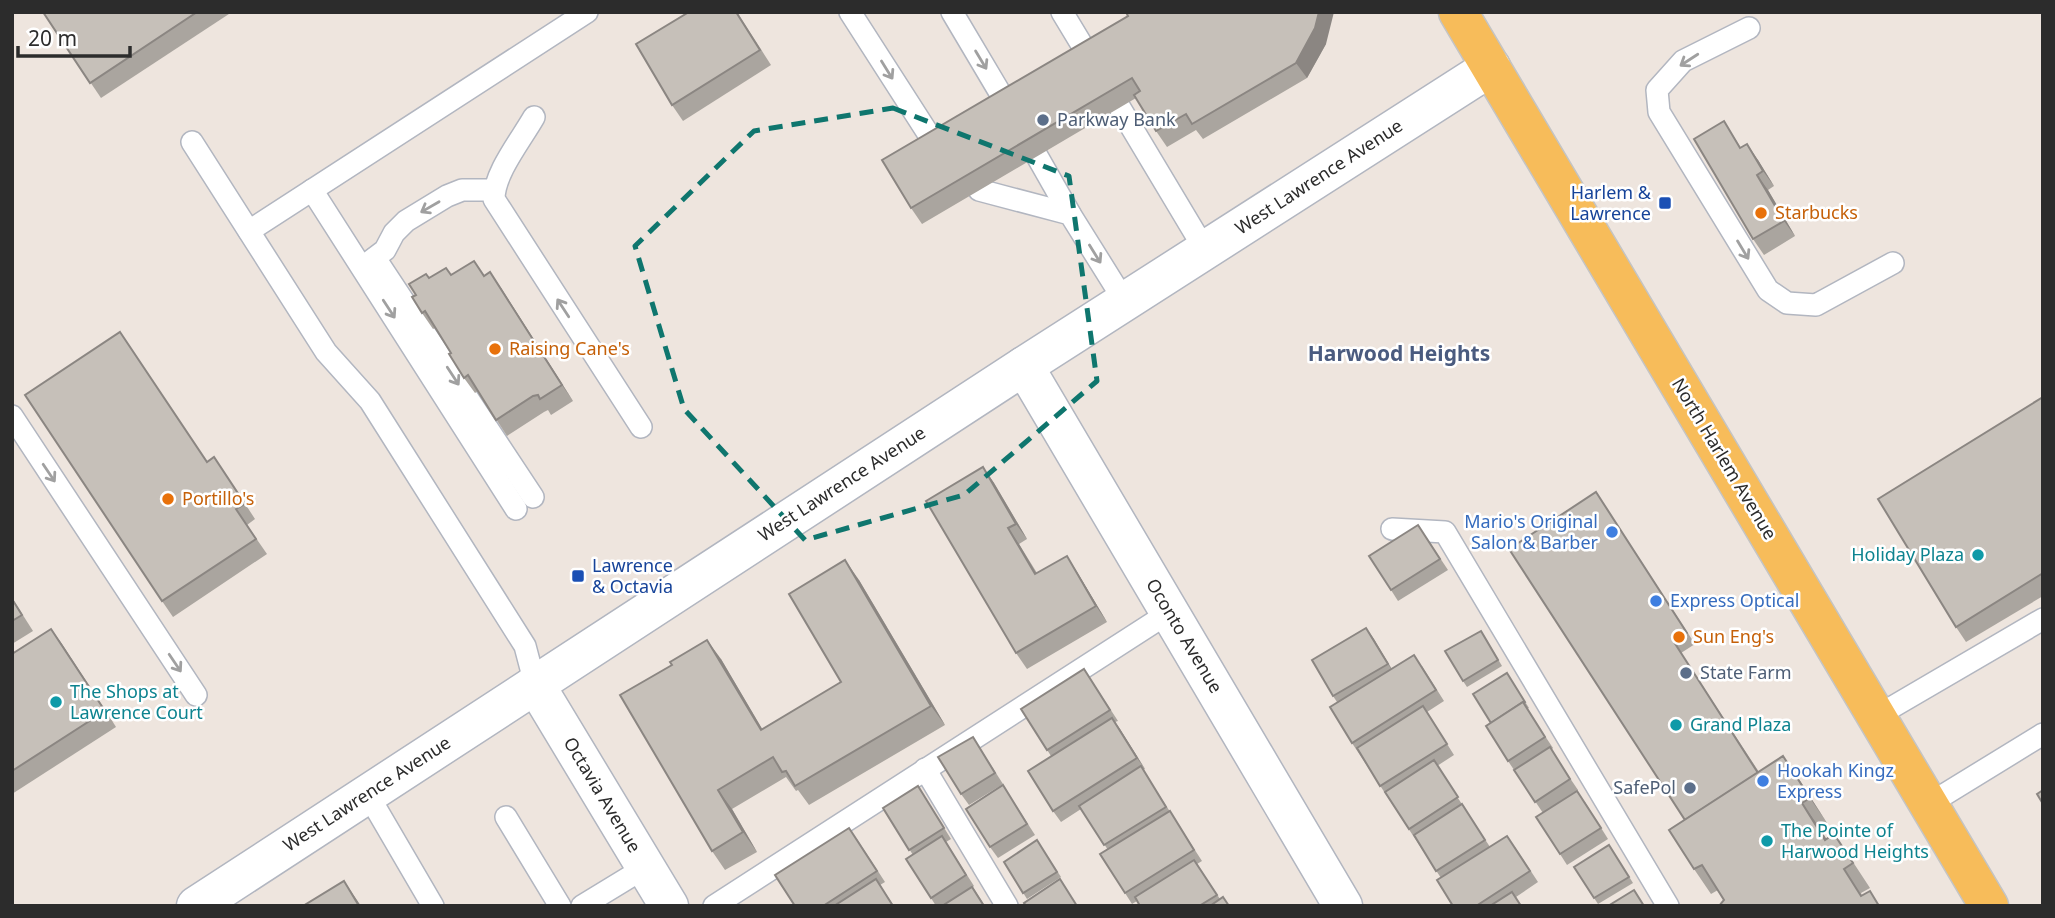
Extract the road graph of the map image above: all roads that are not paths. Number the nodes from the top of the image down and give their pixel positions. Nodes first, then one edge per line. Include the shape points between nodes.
1 (587, 12) edge
2 (850, 12) edge
3 (952, 12) edge
4 (1062, 12) edge
5 (1458, 12) edge
6 (1749, 28) dead end
7 (1091, 60) edge
8 (1491, 67) junction
9 (1009, 108) edge
10 (1120, 108) edge
11 (534, 117) dead end
12 (192, 142) dead end
13 (938, 149) edge
14 (1037, 156) edge
15 (312, 190) junction
16 (494, 190) junction
17 (979, 190) edge
18 (1070, 214) junction
19 (249, 232) junction
20 (1205, 250) junction
21 (1893, 262) dead end
22 (369, 263) junction
23 (1125, 302) junction
24 (1024, 366) junction
25 (12, 416) edge
26 (641, 427) dead end
27 (525, 503) dead end
28 (1392, 528) dead end
29 (1170, 612) junction
30 (2043, 619) edge
31 (535, 684) junction
32 (197, 695) dead end
33 (1877, 716) junction
34 (2043, 734) edge
35 (925, 769) junction
36 (367, 793) junction
37 (1929, 804) junction
38 (506, 817) dead end
39 (646, 867) junction
40 (196, 906) edge
41 (433, 906) edge
42 (560, 906) edge
43 (582, 906) edge
44 (669, 906) edge
45 (714, 906) edge
46 (1007, 906) edge
47 (1343, 906) edge
48 (1668, 906) edge
49 (1989, 906) edge

1 - 15 lane
2 -> 13 lane
3 -> 9 lane
4 - 7 lane
5 - 8 main road, North Harlem Avenue
6 -> 21 lane via 1683,61 1657,90 1659,112 1768,290 1787,303 1815,305
8 - 20 main road, West Lawrence Avenue
8 - 33 main road, North Harlem Avenue
10 - 20 lane
11 - 16 lane
12 - 19 lane
14 - 18 lane
15 - 19 lane
15 - 22 lane
16 -> 22 lane via 462,190 447,196 405,221 385,250
26 -> 16 lane via 501,212
17 - 18 lane
18 -> 23 lane
19 - 31 lane via 326,352 370,401 525,646
20 - 23 main road, West Lawrence Avenue
22 -> 27 lane
23 - 24 main road, West Lawrence Avenue
24 - 29 main road, Oconto Avenue
24 - 31 main road, West Lawrence Avenue
25 -> 32 lane
28 - 48 lane via 1445,533
29 - 35 lane
29 - 47 main road, Oconto Avenue
30 - 33 lane
31 - 36 main road, West Lawrence Avenue
31 - 39 main road, Octavia Avenue
33 - 37 main road, North Harlem Avenue
34 - 37 lane
35 - 45 lane
35 - 46 lane
36 - 40 main road, West Lawrence Avenue
36 - 41 lane
37 - 49 main road, North Harlem Avenue
38 - 42 lane
39 - 43 lane
39 - 44 main road, Octavia Avenue

